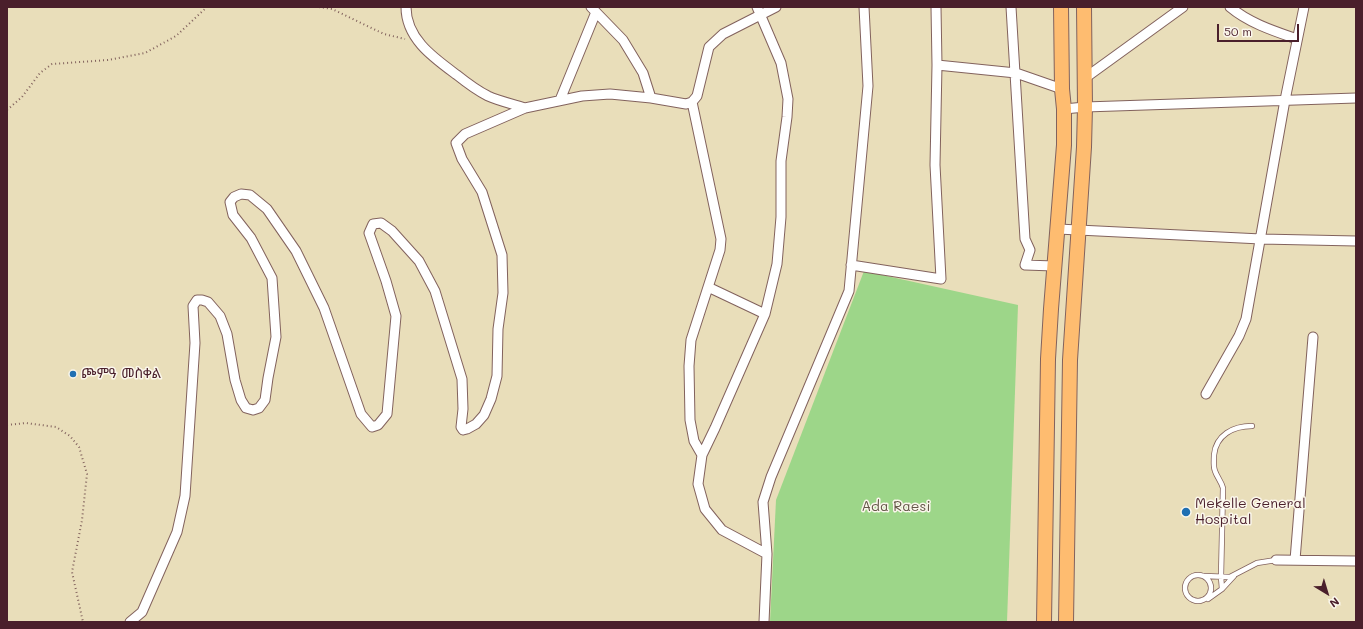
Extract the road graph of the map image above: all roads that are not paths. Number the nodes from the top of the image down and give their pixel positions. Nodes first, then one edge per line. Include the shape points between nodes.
1 (406, 7) edge
2 (776, 7) edge
3 (864, 7) edge
4 (936, 7) edge
5 (1011, 7) edge
6 (1061, 7) edge
7 (1084, 7) edge
8 (1183, 7) edge
9 (1230, 7) edge
10 (1304, 7) edge
11 (594, 10) edge
12 (758, 11) edge
13 (1297, 39) junction
14 (937, 65) junction
15 (1016, 73) junction
16 (1085, 78) junction
17 (1062, 89) junction
18 (651, 98) junction
19 (1356, 98) edge
20 (560, 100) junction
21 (1285, 100) junction
22 (692, 102) junction
23 (1085, 107) junction
24 (525, 108) junction
25 (1064, 109) junction
26 (1058, 229) junction
27 (1079, 230) junction
28 (1261, 239) junction
29 (1356, 241) edge
30 (851, 264) junction
31 (1054, 266) junction
32 (708, 287) junction
33 (1050, 309) junction
34 (1074, 310) junction
35 (765, 314) junction
36 (1314, 337) dead end
37 (1206, 394) dead end
38 (1252, 426) dead end
39 (702, 455) junction
40 (766, 554) junction
41 (1276, 560) joint
42 (1294, 560) junction
43 (1356, 561) edge
44 (1235, 575) junction
45 (1204, 576) junction
46 (1221, 577) junction
47 (1222, 589) junction
48 (1203, 601) junction
49 (130, 622) edge
50 (764, 622) edge
51 (1044, 622) edge
52 (1066, 622) edge

1 - 24 street via 410,27 431,56 477,90
2 - 12 street
3 - 30 street via 868,86
4 - 14 street
5 - 15 street
6 - 17 main road
7 - 16 main road
8 - 16 street
9 - 13 street via 1239,15
10 - 13 street
11 - 18 street via 623,40 643,73
11 - 20 street
12 - 22 street via 723,34 709,47 697,96
12 - 35 street via 782,63 788,99 781,161 781,217 777,264
13 - 21 street
14 - 15 street
14 - 30 street via 935,165 941,279
15 - 17 street
15 - 31 street via 1025,239 1030,250 1025,265
16 - 23 main road
17 - 25 main road
18 - 20 street via 610,94
18 - 22 street via 686,104
19 - 21 street
20 - 24 street
21 - 23 street
21 - 28 street
22 - 32 street via 721,239
23 - 25 street
23 - 27 main road
24 - 49 street via 465,134 456,143 462,160 482,192 502,255 503,293 498,329 497,376 484,414 467,430 461,427 462,379 435,291 419,261 392,231 381,223 373,224 369,233 396,316 387,414 378,425 372,427 361,414 324,308 296,251 267,209 250,195 241,194 230,202 233,215 251,238 272,278 276,337 265,400 259,408 246,408 235,380 227,334 220,316 208,302 197,300 193,306 195,343 185,496 178,532 142,612
25 - 26 main road
26 - 27 street
26 - 31 main road
27 - 28 street
27 - 34 main road
28 - 29 street
28 - 37 street via 1246,318 1239,336
30 - 40 street via 850,291 771,477 763,502
31 - 33 main road
32 - 35 street
32 - 39 street via 692,340 689,366 690,420 694,441
33 - 34 main road
33 - 51 main road
34 - 52 main road via 1070,360
35 - 39 street
36 - 42 street
38 - 46 lane via 1230,431 1215,447 1215,470 1223,488
39 - 40 street via 698,484 706,509 722,530
40 - 50 street
41 - 42 street
41 - 44 lane via 1252,565
42 - 43 street
44 - 46 lane
44 - 47 lane
45 - 46 lane
45 - 48 lane via 1212,589
45 - 48 lane via 1194,576 1186,582 1185,587 1188,597
46 - 47 lane
47 - 48 lane

